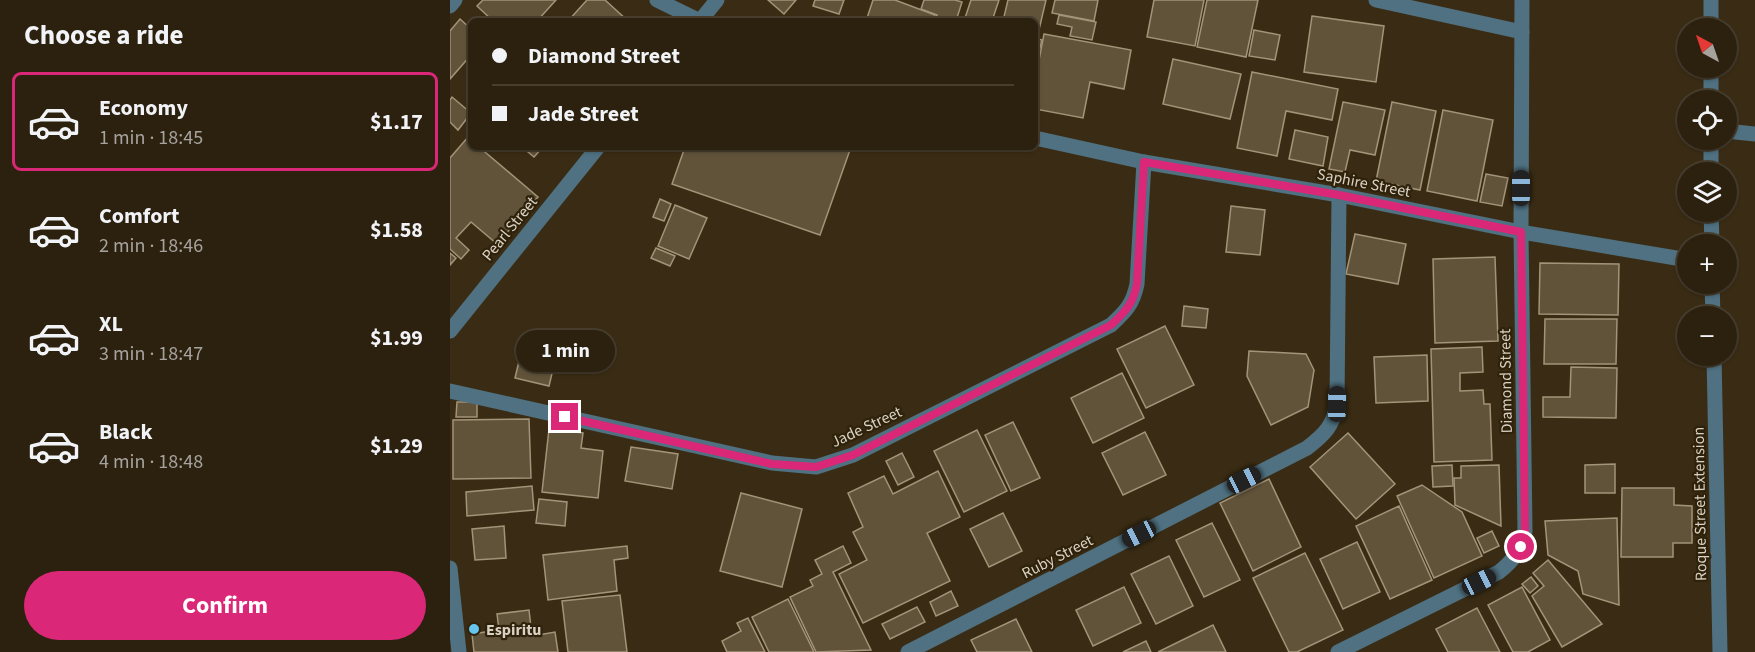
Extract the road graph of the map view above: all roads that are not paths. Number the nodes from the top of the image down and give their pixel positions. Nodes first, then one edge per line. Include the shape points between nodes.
1 (454, 0) edge
2 (657, 0) edge
3 (717, 0) edge
4 (1376, 0) edge
5 (1522, 0) edge
6 (1711, 0) edge
7 (450, 6) edge
8 (694, 18) edge
9 (702, 18) edge
10 (1711, 18) edge
11 (1522, 32) junction
12 (1737, 133) edge
13 (1755, 135) edge
14 (1038, 139) edge
15 (596, 150) edge
16 (1144, 162) junction
17 (1339, 195) junction
18 (1521, 232) junction
19 (1677, 258) edge
20 (450, 331) edge
21 (1714, 366) edge
22 (450, 391) edge
23 (450, 568) edge
24 (459, 652) edge
25 (908, 652) edge
26 (1338, 652) edge
27 (1720, 652) edge

1 - 7 street
2 - 8 street
3 - 9 street
4 - 11 street
5 - 11 street, Diamond Street
6 - 10 street
11 - 18 street, Diamond Street
12 - 13 street
14 - 16 street, Saphire Street
15 - 20 street, Pearl Street
16 - 17 street, Saphire Street
16 - 22 street, Jade Street via 1137,284 1134,299 1125,312 1111,325 853,455 816,467 772,464
17 - 18 street, Saphire Street
17 - 25 street, Ruby Street via 1337,404 1334,422 1321,438
18 - 19 street, Saphire Street
18 - 26 street, Diamond Street via 1525,531 1521,547 1499,572
21 - 27 street, Roque Street Extension
23 - 24 street

